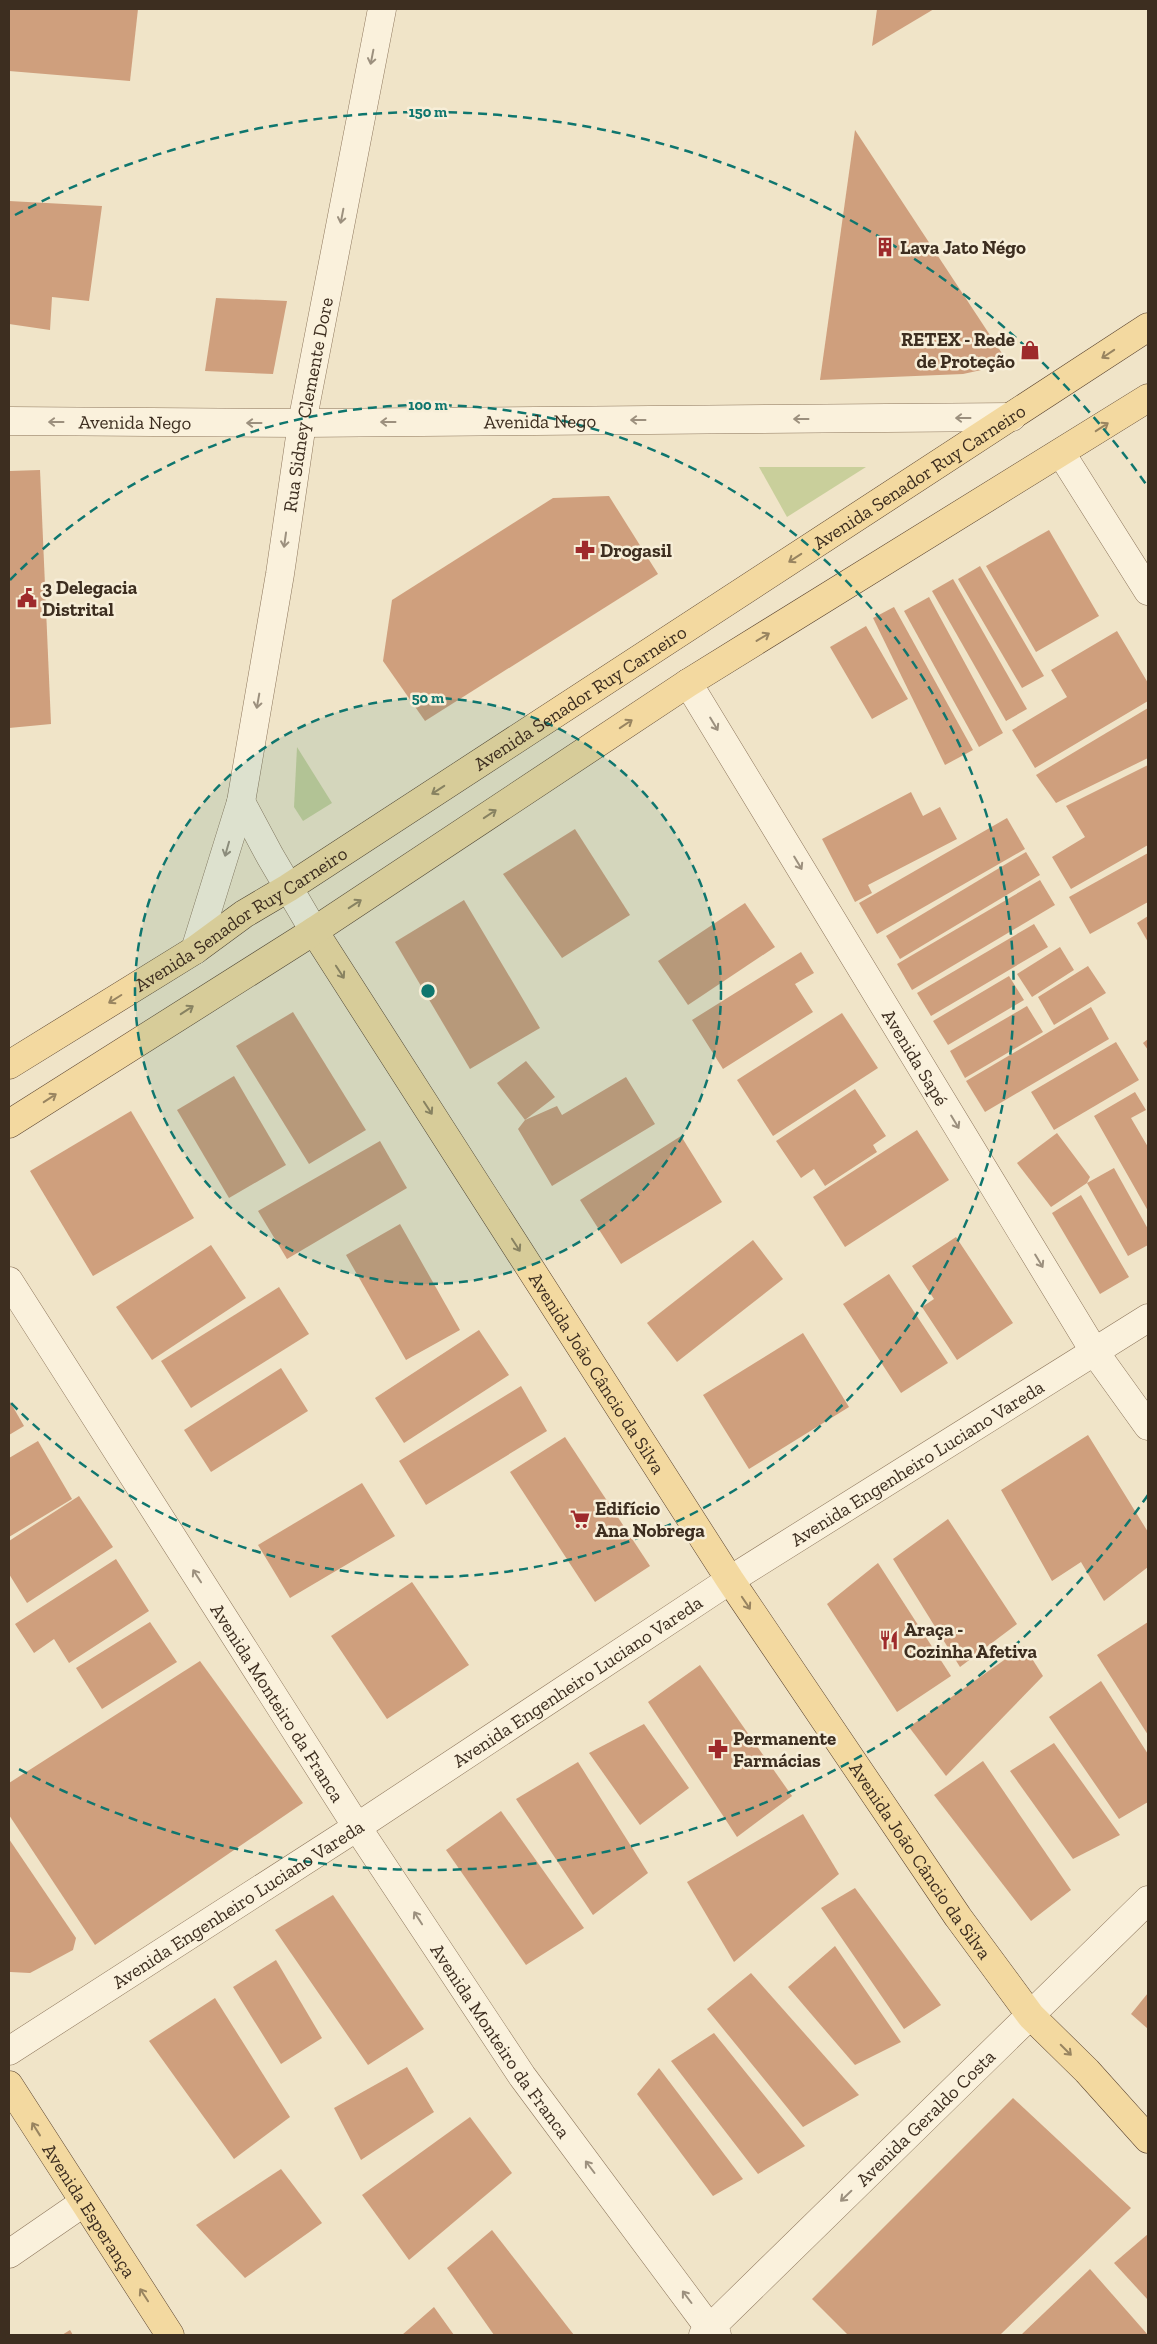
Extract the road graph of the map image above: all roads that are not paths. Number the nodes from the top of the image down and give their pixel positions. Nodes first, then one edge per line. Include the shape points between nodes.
1 (382, 9) edge
2 (1148, 326) edge
3 (1148, 398) edge
4 (1012, 417) junction
5 (9, 421) edge
6 (302, 423) junction
7 (1061, 453) junction
8 (1148, 592) edge
9 (688, 683) junction
10 (241, 802) junction
11 (288, 888) junction
12 (314, 930) junction
13 (195, 950) junction
14 (9, 1065) edge
15 (9, 1124) edge
16 (9, 1281) edge
17 (1148, 1318) edge
18 (1094, 1351) junction
19 (1148, 1426) edge
20 (730, 1580) junction
21 (357, 1827) junction
22 (1148, 1900) edge
23 (1031, 2016) junction
24 (9, 2051) edge
25 (9, 2085) edge
26 (1148, 2139) edge
27 (83, 2203) junction
28 (9, 2254) edge
29 (710, 2333) edge
30 (170, 2335) edge

1 -> 6 street, Rua Sidney Clemente Dore
2 -> 4 main road, Avenida Senador Ruy Carneiro
7 -> 3 main road
4 -> 6 street, Avenida Nego
4 -> 11 main road, Avenida Senador Ruy Carneiro
6 -> 5 street, Avenida Nego
6 -> 10 street, Rua Sidney Clemente Dore
7 - 8 street
9 -> 7 main road
12 -> 9 main road
9 -> 18 street, Avenida Sapé
10 - 11 street
10 -> 13 street, Rua Sidney Clemente Dore
11 - 12 street
11 - 13 main road, Avenida Senador Ruy Carneiro via 244,914
15 -> 12 main road
12 -> 20 main road, Avenida João Câncio da Silva
13 -> 14 main road, Avenida Senador Ruy Carneiro
21 -> 16 street, Avenida Monteiro da Franca
17 - 18 street, Avenida Engenheiro Luciano Vareda
18 - 19 street, Avenida Sapé
18 - 20 street, Avenida Engenheiro Luciano Vareda
20 - 21 street, Avenida Engenheiro Luciano Vareda
20 -> 23 main road, Avenida João Câncio da Silva via 958,1917
21 - 24 street, Avenida Engenheiro Luciano Vareda
29 -> 21 street, Avenida Monteiro da Franca via 522,2076
22 - 23 street, Avenida Geraldo Costa
23 -> 26 main road, Avenida João Câncio da Silva via 1087,2071
23 -> 29 street, Avenida Geraldo Costa
27 -> 25 main road, Avenida Esperança
27 - 28 street
30 -> 27 main road, Avenida Esperança

